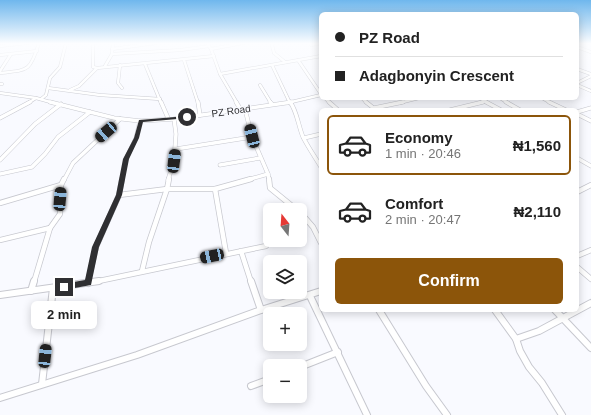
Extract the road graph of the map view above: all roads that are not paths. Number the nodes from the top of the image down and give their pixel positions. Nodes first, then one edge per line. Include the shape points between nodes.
1 (6, 62) edge
2 (30, 62) edge
3 (61, 62) edge
4 (92, 62) edge
5 (107, 62) edge
6 (166, 62) edge
7 (184, 62) edge
8 (216, 62) edge
9 (283, 62) edge
10 (300, 62) edge
11 (145, 64) junction
12 (120, 65) junction
13 (272, 65) junction
14 (105, 66) junction
15 (97, 68) junction
16 (579, 70) edge
17 (0, 72) edge
18 (220, 74) junction
19 (591, 75) edge
20 (579, 83) edge
21 (260, 85) dead end
22 (579, 85) edge
23 (48, 88) junction
24 (122, 88) dead end
25 (78, 89) junction
26 (319, 91) edge
27 (591, 91) edge
28 (0, 93) edge
29 (319, 95) edge
30 (36, 98) junction
31 (41, 99) junction
32 (160, 99) junction
33 (327, 100) edge
34 (364, 100) edge
35 (411, 100) edge
36 (503, 100) edge
37 (546, 100) edge
38 (485, 101) joint
39 (290, 102) junction
40 (61, 104) junction
41 (272, 104) junction
42 (336, 108) edge
43 (374, 108) edge
44 (379, 108) edge
45 (458, 108) edge
46 (497, 108) edge
47 (517, 108) edge
48 (560, 108) edge
49 (591, 108) edge
50 (243, 109) junction
51 (90, 112) junction
52 (579, 112) edge
53 (579, 114) edge
54 (200, 115) junction
55 (0, 118) edge
56 (168, 118) junction
57 (120, 119) junction
58 (174, 119) junction
59 (140, 121) junction
60 (591, 121) edge
61 (319, 134) edge
62 (252, 136) junction
63 (304, 138) junction
64 (176, 150) junction
65 (260, 158) junction
66 (579, 159) edge
67 (0, 160) edge
68 (319, 164) edge
69 (220, 165) dead end
70 (591, 166) edge
71 (0, 174) edge
72 (268, 174) junction
73 (61, 185) junction
74 (591, 185) edge
75 (167, 189) junction
76 (215, 189) junction
77 (579, 191) edge
78 (119, 195) junction
79 (0, 203) edge
80 (288, 203) edge
81 (307, 220) edge
82 (50, 228) junction
83 (319, 239) edge
84 (0, 240) edge
85 (263, 247) edge
86 (591, 250) edge
87 (241, 251) junction
88 (226, 253) junction
89 (579, 255) edge
90 (579, 269) edge
91 (142, 271) junction
92 (591, 279) edge
93 (88, 283) junction
94 (53, 288) junction
95 (31, 290) junction
96 (319, 292) edge
97 (0, 294) edge
98 (310, 296) junction
99 (591, 303) edge
100 (579, 309) edge
101 (261, 310) junction
102 (380, 312) edge
103 (497, 312) edge
104 (557, 312) edge
105 (574, 312) edge
106 (563, 318) junction
107 (516, 339) junction
108 (591, 348) edge
109 (338, 352) junction
110 (307, 364) edge
111 (263, 382) edge
112 (42, 384) junction
113 (251, 386) dead end
114 (0, 398) edge
115 (367, 415) edge
116 (447, 415) edge
117 (562, 415) edge

1 - 17 street
2 - 17 street via 25,71
3 - 23 street via 50,78
4 - 15 street via 92,67
5 - 14 street
6 - 11 street
7 - 54 street via 200,107
8 - 18 street
9 - 13 street
10 - 26 street
11 - 12 street
11 - 32 street
12 - 14 street
12 - 24 street via 118,83
13 - 18 street
13 - 39 street
14 - 15 street
15 - 25 street
16 - 19 street
18 - 50 street
19 - 20 street
21 - 41 street
22 - 27 street
23 - 25 street
23 - 31 street via 46,95
25 - 32 street via 100,95
28 - 30 street, PZ Road
29 - 39 street, PZ Road
30 - 31 street, PZ Road
30 - 55 street
31 - 40 street, PZ Road
32 - 56 street
33 - 42 street
34 - 43 street
35 - 44 street
36 - 47 street
37 - 48 street
38 - 45 street
38 - 46 street
39 - 41 street, PZ Road
39 - 63 street via 295,108
40 - 51 street, PZ Road
40 - 67 street via 35,124
41 - 50 street, PZ Road
49 - 52 street
50 - 54 street, PZ Road
50 - 62 street
51 - 57 street, PZ Road
51 - 71 street via 58,136 32,166
53 - 60 street
54 - 58 street, PZ Road
56 - 58 street, PZ Road
56 - 59 street, PZ Road
57 - 59 street, PZ Road
57 - 73 street via 73,164
58 - 64 street
59 - 78 street via 136,138 126,159
61 - 63 street
62 - 64 street
62 - 65 street
63 - 68 street
64 - 75 street
65 - 69 street
65 - 72 street
66 - 70 street
72 - 76 street
72 - 80 street via 270,188
73 - 79 street
73 - 82 street via 60,214
74 - 77 street
75 - 76 street
75 - 78 street
75 - 91 street
76 - 88 street
78 - 93 street via 96,247
81 - 83 street
82 - 84 street
82 - 95 street
85 - 87 street
86 - 89 street
87 - 88 street
87 - 101 street
88 - 91 street
90 - 92 street
91 - 93 street
93 - 94 street
94 - 95 street
94 - 112 street
95 - 97 street
96 - 98 street
98 - 101 street
98 - 109 street
99 - 100 street
101 - 112 street via 136,355
102 - 116 street
103 - 107 street
104 - 106 street
105 - 106 street
106 - 107 street via 539,331
106 - 108 street
107 - 117 street via 529,367
109 - 110 street
109 - 115 street
111 - 113 street
112 - 114 street

